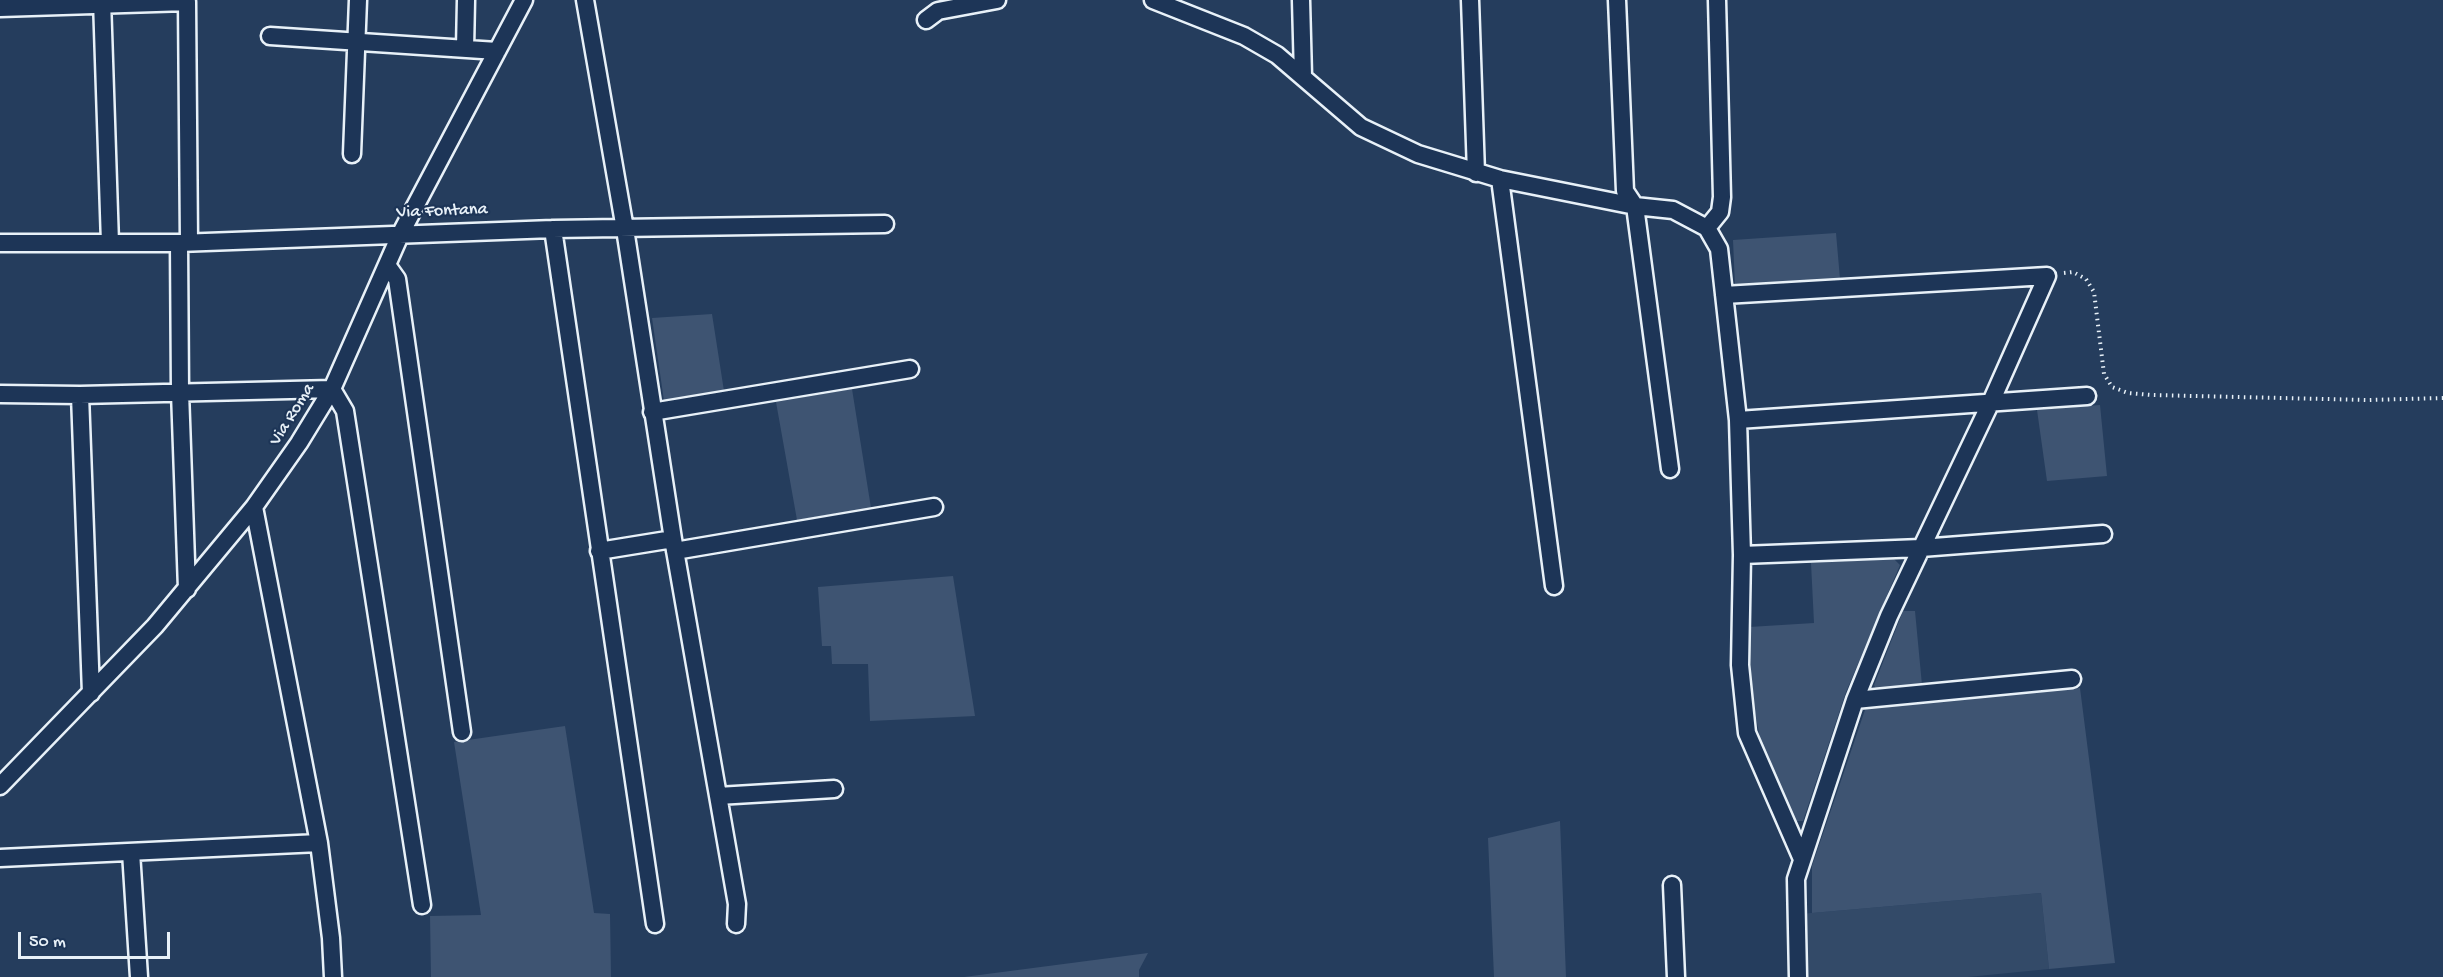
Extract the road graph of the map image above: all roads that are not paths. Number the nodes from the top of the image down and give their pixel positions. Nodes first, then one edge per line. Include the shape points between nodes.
1 (358, 0) edge
2 (466, 0) edge
3 (524, 0) edge
4 (585, 0) edge
5 (997, 0) edge
6 (1153, 0) edge
7 (1301, 0) edge
8 (1470, 0) edge
9 (1617, 0) edge
10 (1717, 0) edge
11 (102, 2) edge
12 (0, 8) edge
13 (933, 10) edge
14 (270, 36) dead end
15 (357, 42) junction
16 (465, 49) junction
17 (497, 51) junction
18 (1303, 76) junction
19 (352, 154) dead end
20 (1476, 173) junction
21 (1500, 179) junction
22 (1635, 206) junction
23 (885, 224) dead end
24 (553, 228) junction
25 (1707, 228) junction
26 (625, 229) junction
27 (401, 233) junction
28 (0, 243) edge
29 (110, 243) junction
30 (184, 243) junction
31 (387, 265) junction
32 (1724, 295) junction
33 (909, 369) dead end
34 (333, 389) junction
35 (180, 392) junction
36 (0, 394) edge
37 (80, 395) junction
38 (2086, 396) dead end
39 (1991, 402) junction
40 (652, 412) junction
41 (1738, 420) junction
42 (1670, 469) dead end
43 (254, 507) junction
44 (934, 507) dead end
45 (2103, 534) dead end
46 (674, 545) junction
47 (1921, 548) junction
48 (599, 551) junction
49 (1742, 555) junction
50 (1554, 586) dead end
51 (187, 589) junction
52 (2072, 679) dead end
53 (91, 693) junction
54 (1854, 700) junction
55 (462, 732) dead end
56 (0, 786) edge
57 (834, 789) dead end
58 (718, 796) junction
59 (319, 843) junction
60 (131, 852) junction
61 (0, 858) edge
62 (1802, 859) junction
63 (1672, 885) dead end
64 (422, 905) dead end
65 (656, 924) dead end
66 (736, 924) dead end
67 (139, 977) edge
68 (333, 977) edge
69 (1677, 977) edge
70 (1798, 977) edge

1 - 15 street
2 - 16 street
3 - 17 street, Via Roma
4 - 26 street
5 - 13 street
6 - 18 street via 1244,36
7 - 18 street
8 - 20 street
9 - 22 street via 1625,191
10 - 25 street via 1722,197 1720,212
11 - 12 street
11 - 29 street
11 - 30 street via 188,2
14 - 15 street
15 - 16 street
15 - 19 street
16 - 17 street
17 - 27 street, Via Roma
18 - 20 street via 1360,127 1418,154
20 - 21 street
21 - 22 street
21 - 50 street
22 - 25 street via 1673,210
22 - 42 street
23 - 26 street, Via Fontana
24 - 26 street, Via Fontana
24 - 27 street, Via Fontana
24 - 48 street
25 - 32 street via 1719,249
26 - 40 street
27 - 30 street, Via Fontana
27 - 31 street, Via Roma
28 - 29 street, Via Fontana
29 - 30 street, Via Fontana
30 - 35 street
31 - 34 street, Via Roma
31 - 55 street via 397,279
32 - 39 street via 2047,276
32 - 41 street
33 - 40 street
34 - 35 street
34 - 43 street, Via Roma
34 - 64 street via 345,411
35 - 37 street
35 - 51 street
36 - 37 street
37 - 53 street
38 - 39 street
39 - 41 street
39 - 47 street
40 - 46 street
41 - 49 street
43 - 51 street, Via Roma
43 - 59 street
44 - 46 street
45 - 47 street
46 - 48 street
46 - 58 street
47 - 49 street
47 - 54 street
48 - 65 street
49 - 62 street via 1740,665 1747,733
51 - 53 street, Via Roma
52 - 54 street
53 - 56 street, Via Roma
54 - 62 street
57 - 58 street
58 - 66 street via 737,904
59 - 60 street
59 - 68 street
60 - 61 street
60 - 67 street
62 - 70 street via 1796,879
63 - 69 street

